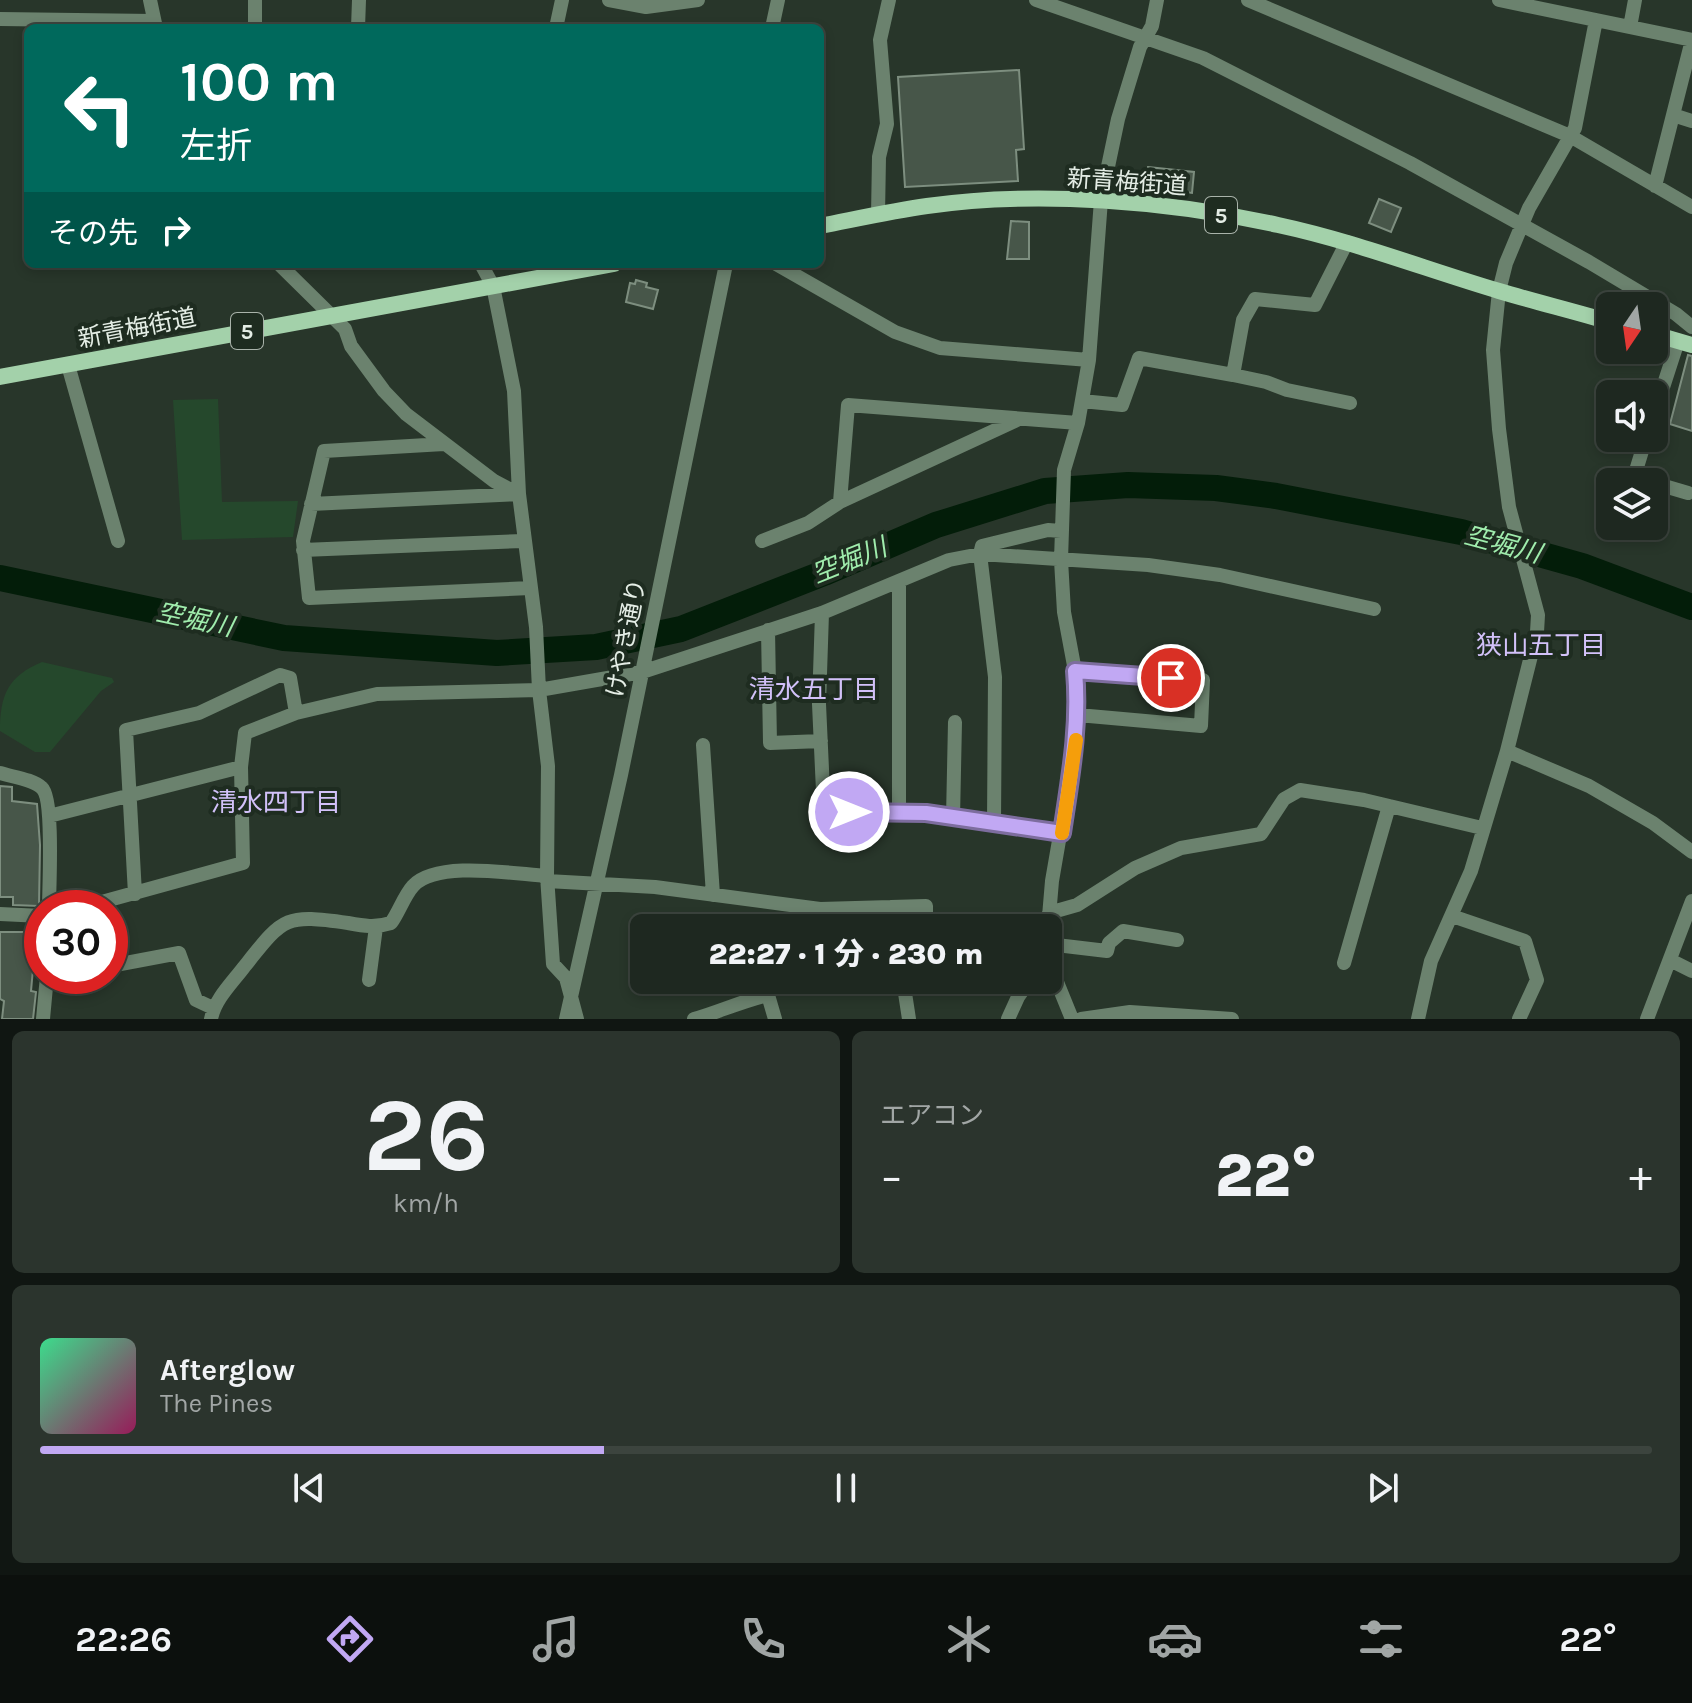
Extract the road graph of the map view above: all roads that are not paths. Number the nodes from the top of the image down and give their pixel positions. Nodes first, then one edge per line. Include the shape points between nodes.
1 (150, 0) edge
2 (255, 0) edge
3 (359, 0) edge
4 (562, 0) edge
5 (609, 0) edge
6 (698, 0) edge
7 (778, 0) edge
8 (889, 0) edge
9 (1036, 0) edge
10 (1157, 0) edge
11 (1248, 0) edge
12 (1499, 0) edge
13 (1635, 0) edge
14 (0, 19) edge
15 (1596, 20) junction
16 (129, 24) edge
17 (155, 24) edge
18 (255, 24) edge
19 (358, 24) edge
20 (557, 24) edge
21 (773, 24) edge
22 (1630, 27) junction
23 (1146, 37) junction
24 (1692, 40) edge
25 (1673, 115) junction
26 (1692, 121) edge
27 (1570, 136) junction
28 (1655, 186) junction
29 (1101, 200) junction
30 (1692, 207) edge
31 (878, 215) junction
32 (824, 225) edge
33 (1523, 226) junction
34 (1347, 242) junction
35 (283, 268) edge
36 (483, 268) edge
37 (592, 268) edge
38 (725, 268) edge
39 (783, 268) edge
40 (493, 286) junction
41 (1499, 291) junction
42 (332, 315) junction
43 (1596, 318) edge
44 (1692, 327) edge
45 (1685, 343) edge
46 (1089, 360) junction
47 (68, 365) junction
48 (1233, 375) junction
49 (0, 377) edge
50 (1668, 382) edge
51 (1082, 401) junction
52 (1350, 403) dead end
53 (1018, 420) junction
54 (1078, 423) junction
55 (444, 444) junction
56 (1668, 487) edge
57 (1688, 493) dead end
58 (519, 494) junction
59 (840, 502) junction
60 (311, 504) junction
61 (1061, 529) junction
62 (118, 541) dead end
63 (523, 541) junction
64 (762, 541) dead end
65 (303, 550) junction
66 (980, 554) junction
67 (1061, 560) junction
68 (899, 581) junction
69 (530, 588) junction
70 (1374, 609) dead end
71 (822, 613) junction
72 (768, 630) junction
73 (643, 668) junction
74 (1075, 671) junction
75 (539, 688) junction
76 (296, 713) junction
77 (1078, 715) junction
78 (955, 722) dead end
79 (821, 741) junction
80 (703, 745) dead end
81 (1507, 751) junction
82 (241, 767) junction
83 (0, 773) edge
84 (131, 797) junction
85 (1389, 806) junction
86 (899, 812) junction
87 (49, 816) junction
88 (953, 818) junction
89 (994, 823) junction
90 (1482, 828) junction
91 (1062, 833) junction
92 (1692, 852) edge
93 (547, 878) junction
94 (595, 883) junction
95 (49, 890) edge
96 (135, 894) junction
97 (713, 895) junction
98 (128, 896) edge
99 (1692, 901) edge
100 (891, 907) junction
101 (0, 914) edge
102 (892, 914) edge
103 (926, 914) edge
104 (1049, 914) edge
105 (1061, 914) edge
106 (24, 915) edge
107 (1452, 916) junction
108 (376, 927) junction
109 (1177, 940) dead end
110 (1062, 946) edge
111 (1670, 960) junction
112 (128, 963) edge
113 (1344, 963) dead end
114 (1692, 971) edge
115 (369, 980) dead end
116 (46, 994) edge
117 (572, 994) junction
118 (905, 994) edge
119 (1020, 994) edge
120 (1062, 994) edge
121 (212, 1014) edge
122 (43, 1019) edge
123 (566, 1019) edge
124 (577, 1019) edge
125 (694, 1019) edge
126 (775, 1019) edge
127 (909, 1019) edge
128 (1008, 1019) edge
129 (1072, 1019) edge
130 (1081, 1019) edge
131 (1232, 1019) edge
132 (1418, 1019) edge
133 (1519, 1019) edge
134 (1647, 1019) edge

1 - 17 street
2 - 18 street
3 - 19 street
4 - 20 street
5 - 6 street via 646,7
7 - 21 street
8 - 31 street via 880,40 887,124 879,157
9 - 23 street
10 - 23 street
11 - 27 street
12 - 15 street
13 - 22 street
14 - 16 street
15 - 22 street
15 - 27 street
22 - 24 street
23 - 29 street via 1118,119
23 - 33 street via 1203,58
24 - 25 street
25 - 26 street
25 - 28 street
27 - 28 street
27 - 33 street
28 - 30 street
29 - 31 main road, 新青梅街道 / 5 via 929,205
29 - 34 main road, 新青梅街道 / 5 via 1240,218
29 - 46 street
31 - 32 main road, 新青梅街道 / 5
33 - 41 street
33 - 44 street
34 - 41 main road, 新青梅街道 / 5
34 - 48 street via 1315,305 1255,299 1243,320
35 - 42 street
36 - 40 street
37 - 40 main road, 新青梅街道 / 5
38 - 73 street, けやき通り
39 - 46 street via 895,332 940,348
40 - 42 main road, 新青梅街道 / 5
40 - 58 street via 514,391
41 - 43 main road, 新青梅街道 / 5
41 - 81 street via 1493,350 1499,429 1512,522 1538,615
42 - 47 main road, 新青梅街道 / 5
42 - 55 street via 384,391
45 - 50 street
46 - 51 street
47 - 49 main road, 新青梅街道 / 5
47 - 62 street
48 - 51 street via 1139,358 1122,405
48 - 52 street
51 - 54 street
53 - 54 street
53 - 59 street
53 - 59 street via 848,405
54 - 61 street via 1064,472
55 - 58 street
55 - 60 street via 324,451
56 - 57 street
58 - 60 street
58 - 63 street
59 - 64 street via 808,523
60 - 65 street
61 - 66 street via 982,546
61 - 67 street
63 - 65 street
63 - 69 street
65 - 69 street via 309,598
66 - 67 street
66 - 68 street via 949,560
66 - 89 street via 995,677
67 - 70 street via 1220,575
67 - 74 street
68 - 71 street
68 - 86 street
69 - 75 street
71 - 72 street
71 - 79 street
72 - 73 street via 697,656
72 - 79 street via 770,743
73 - 75 street
73 - 94 street, けやき通り
74 - 77 street
74 - 77 street via 1203,680 1201,726
75 - 76 street via 377,694
75 - 93 street via 548,766
76 - 82 street via 245,733
76 - 84 street via 290,678 280,675 199,713 126,730
77 - 91 street
78 - 88 street
79 - 86 street via 824,813
80 - 97 street
81 - 90 street
81 - 92 street via 1589,786
82 - 84 street
82 - 96 street via 243,863
83 - 87 street via 43,788
84 - 87 street
84 - 96 street
85 - 90 street
85 - 105 street via 1300,790 1284,799 1261,834 1181,848 1135,868
85 - 113 street
86 - 88 street
87 - 95 street
88 - 89 street
89 - 91 street
90 - 107 street
91 - 104 street
93 - 94 street
93 - 108 street via 469,870 424,878 412,887 391,923
93 - 117 street via 553,964
94 - 97 street
94 - 117 street, けやき通り
96 - 98 street
97 - 100 street via 820,909
99 - 111 street
100 - 102 street
100 - 103 street via 926,906
101 - 106 street
107 - 132 street via 1431,961
107 - 133 street via 1525,941 1537,980
108 - 115 street
108 - 121 street via 291,920 267,938
109 - 110 street via 1123,931 1107,951
111 - 114 street
111 - 134 street
112 - 121 street via 179,953 196,1000
116 - 122 street
117 - 123 street, けやき通り
117 - 124 street
118 - 127 street
119 - 128 street
120 - 129 street
125 - 126 street via 768,995
130 - 131 street via 1130,1012

